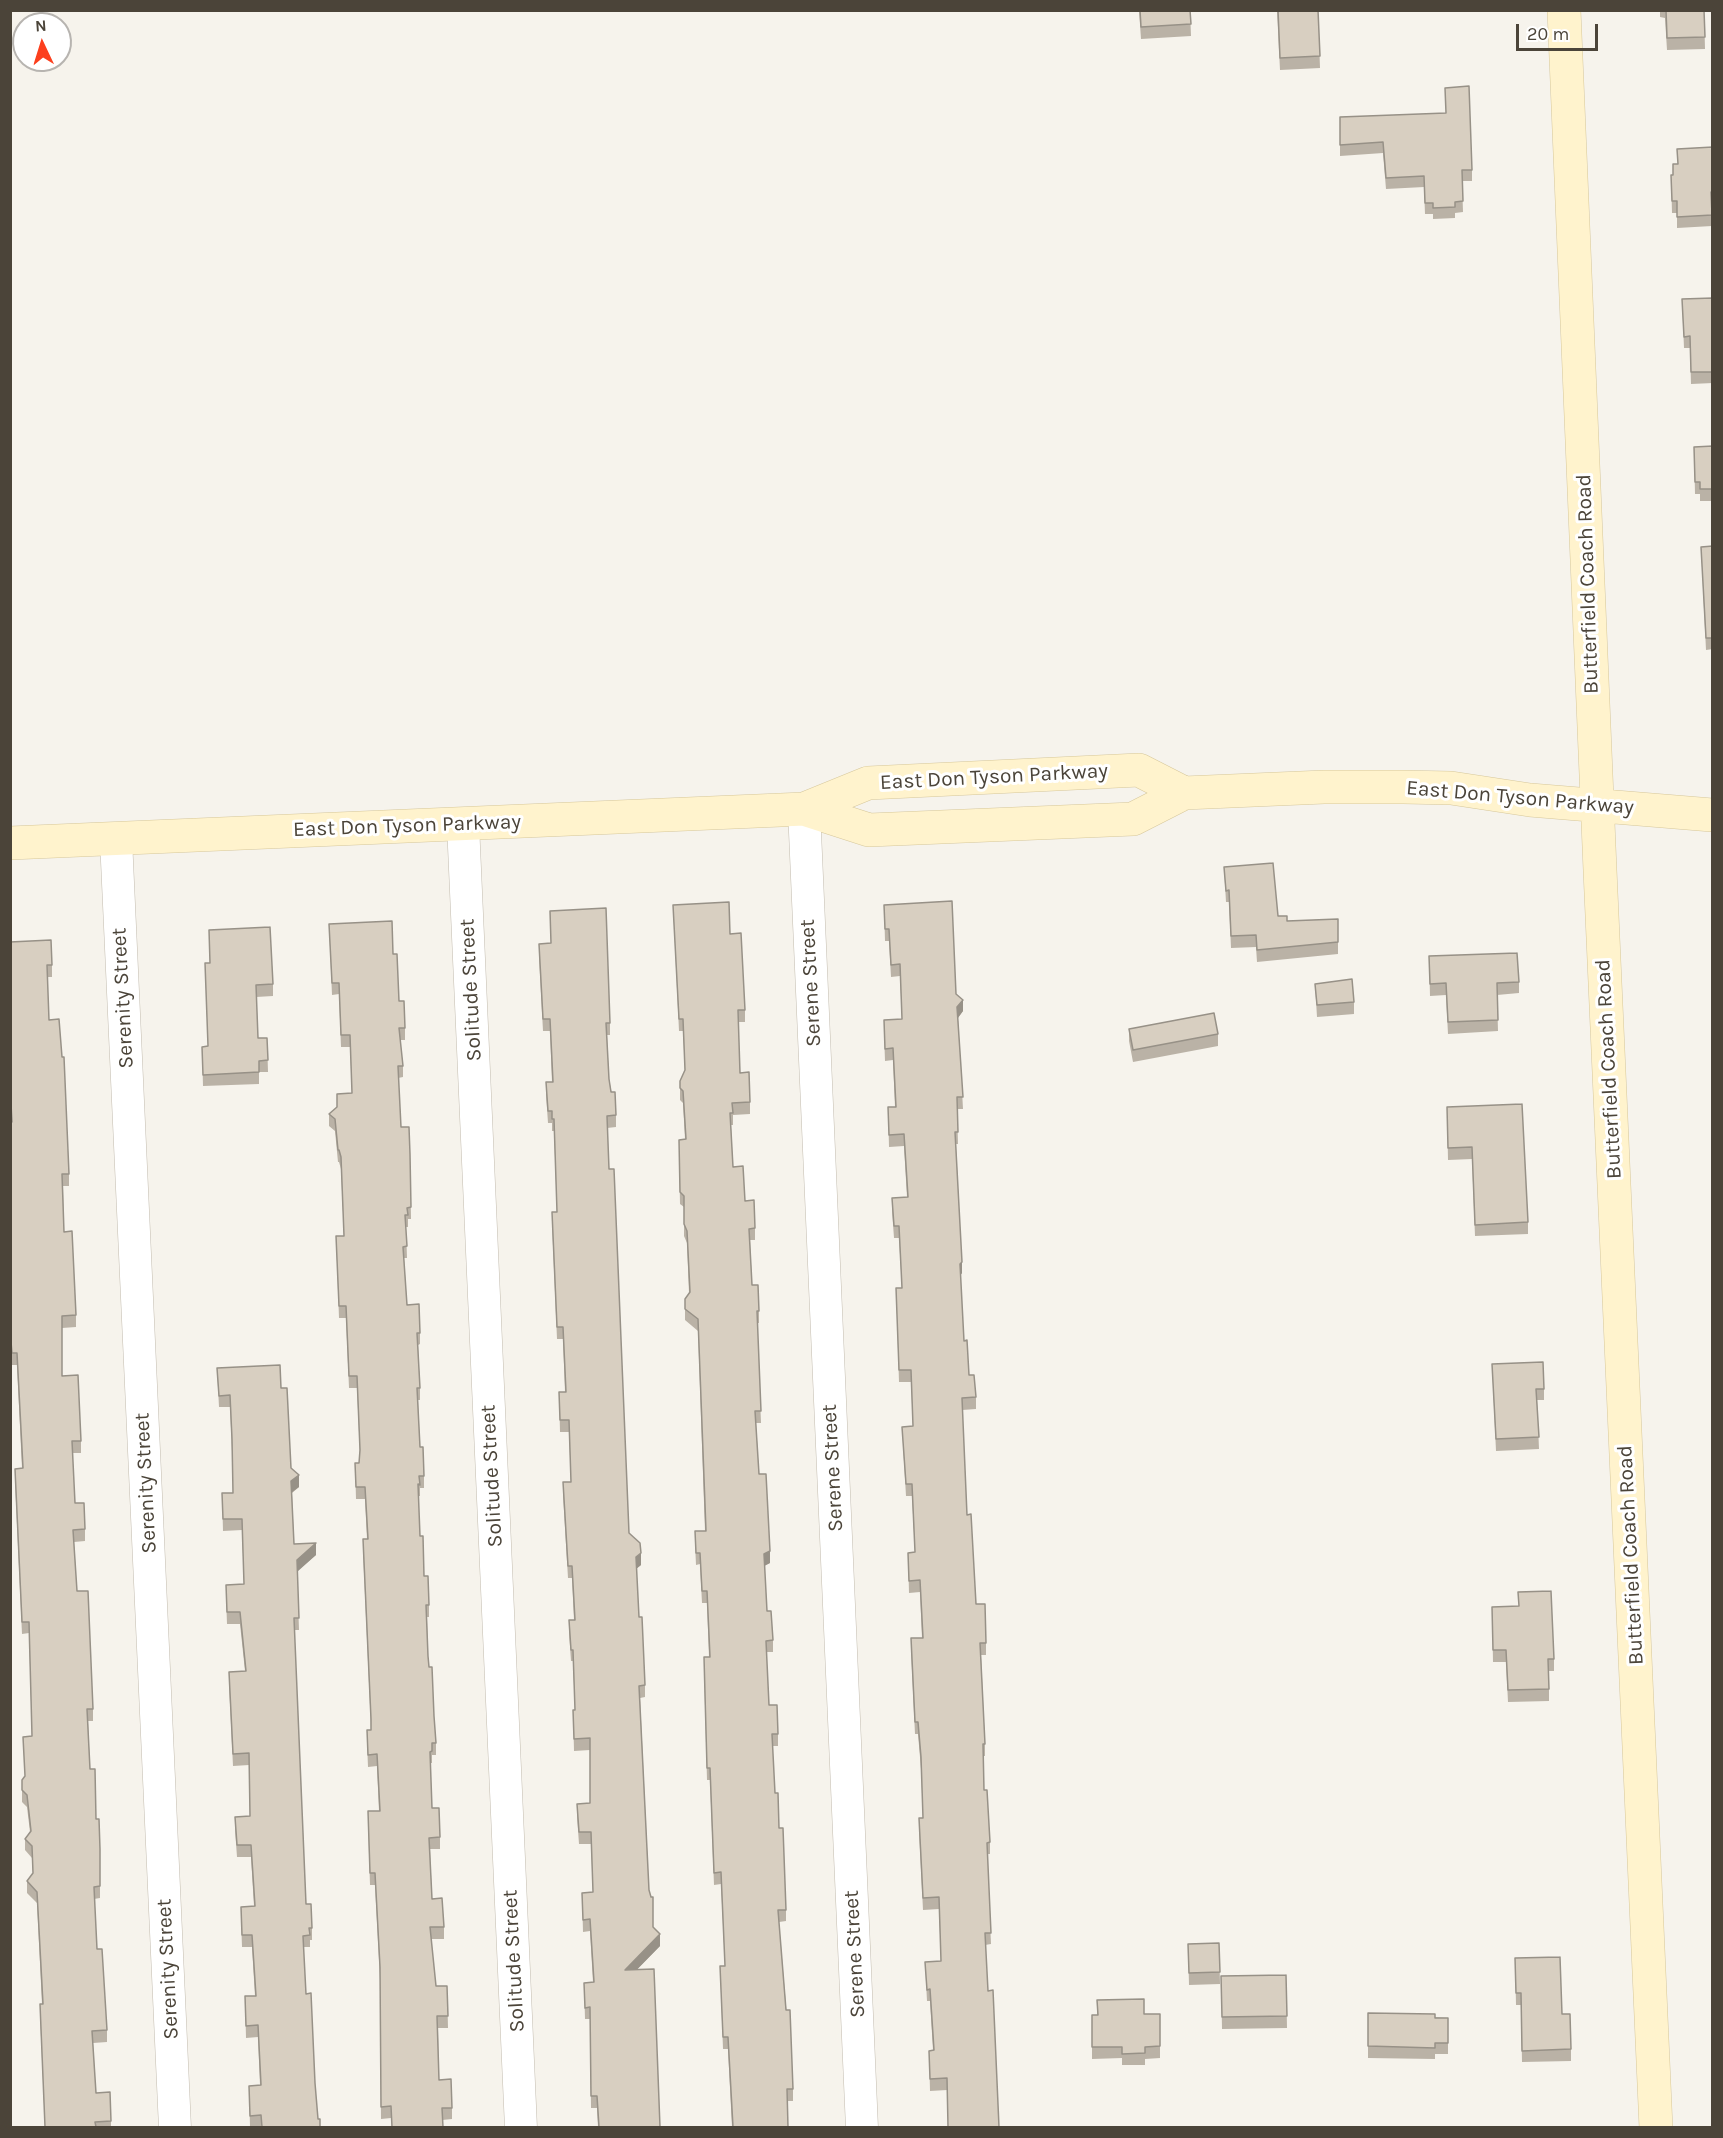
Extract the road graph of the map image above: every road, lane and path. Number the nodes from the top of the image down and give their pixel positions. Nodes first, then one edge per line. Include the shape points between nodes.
1 (1564, 10) edge
2 (1184, 793) junction
3 (1598, 806) junction
4 (804, 809) junction
5 (1713, 815) edge
6 (463, 824) junction
7 (116, 839) junction
8 (10, 843) edge
9 (175, 2127) edge
10 (521, 2127) edge
11 (862, 2127) edge
12 (1656, 2127) edge

1 - 3 main road, Butterfield Coach Road
2 - 3 main road, East Don Tyson Parkway via 1422,787
2 - 4 main road, East Don Tyson Parkway via 1133,819 869,830
2 - 4 main road, East Don Tyson Parkway via 1139,770 868,783
3 - 5 main road, East Don Tyson Parkway
3 - 12 main road, Butterfield Coach Road
4 - 6 main road, East Don Tyson Parkway
4 - 11 street, Serene Street
6 - 7 main road, East Don Tyson Parkway
6 - 10 street, Solitude Street
7 - 8 main road, East Don Tyson Parkway
7 - 9 street, Serenity Street

